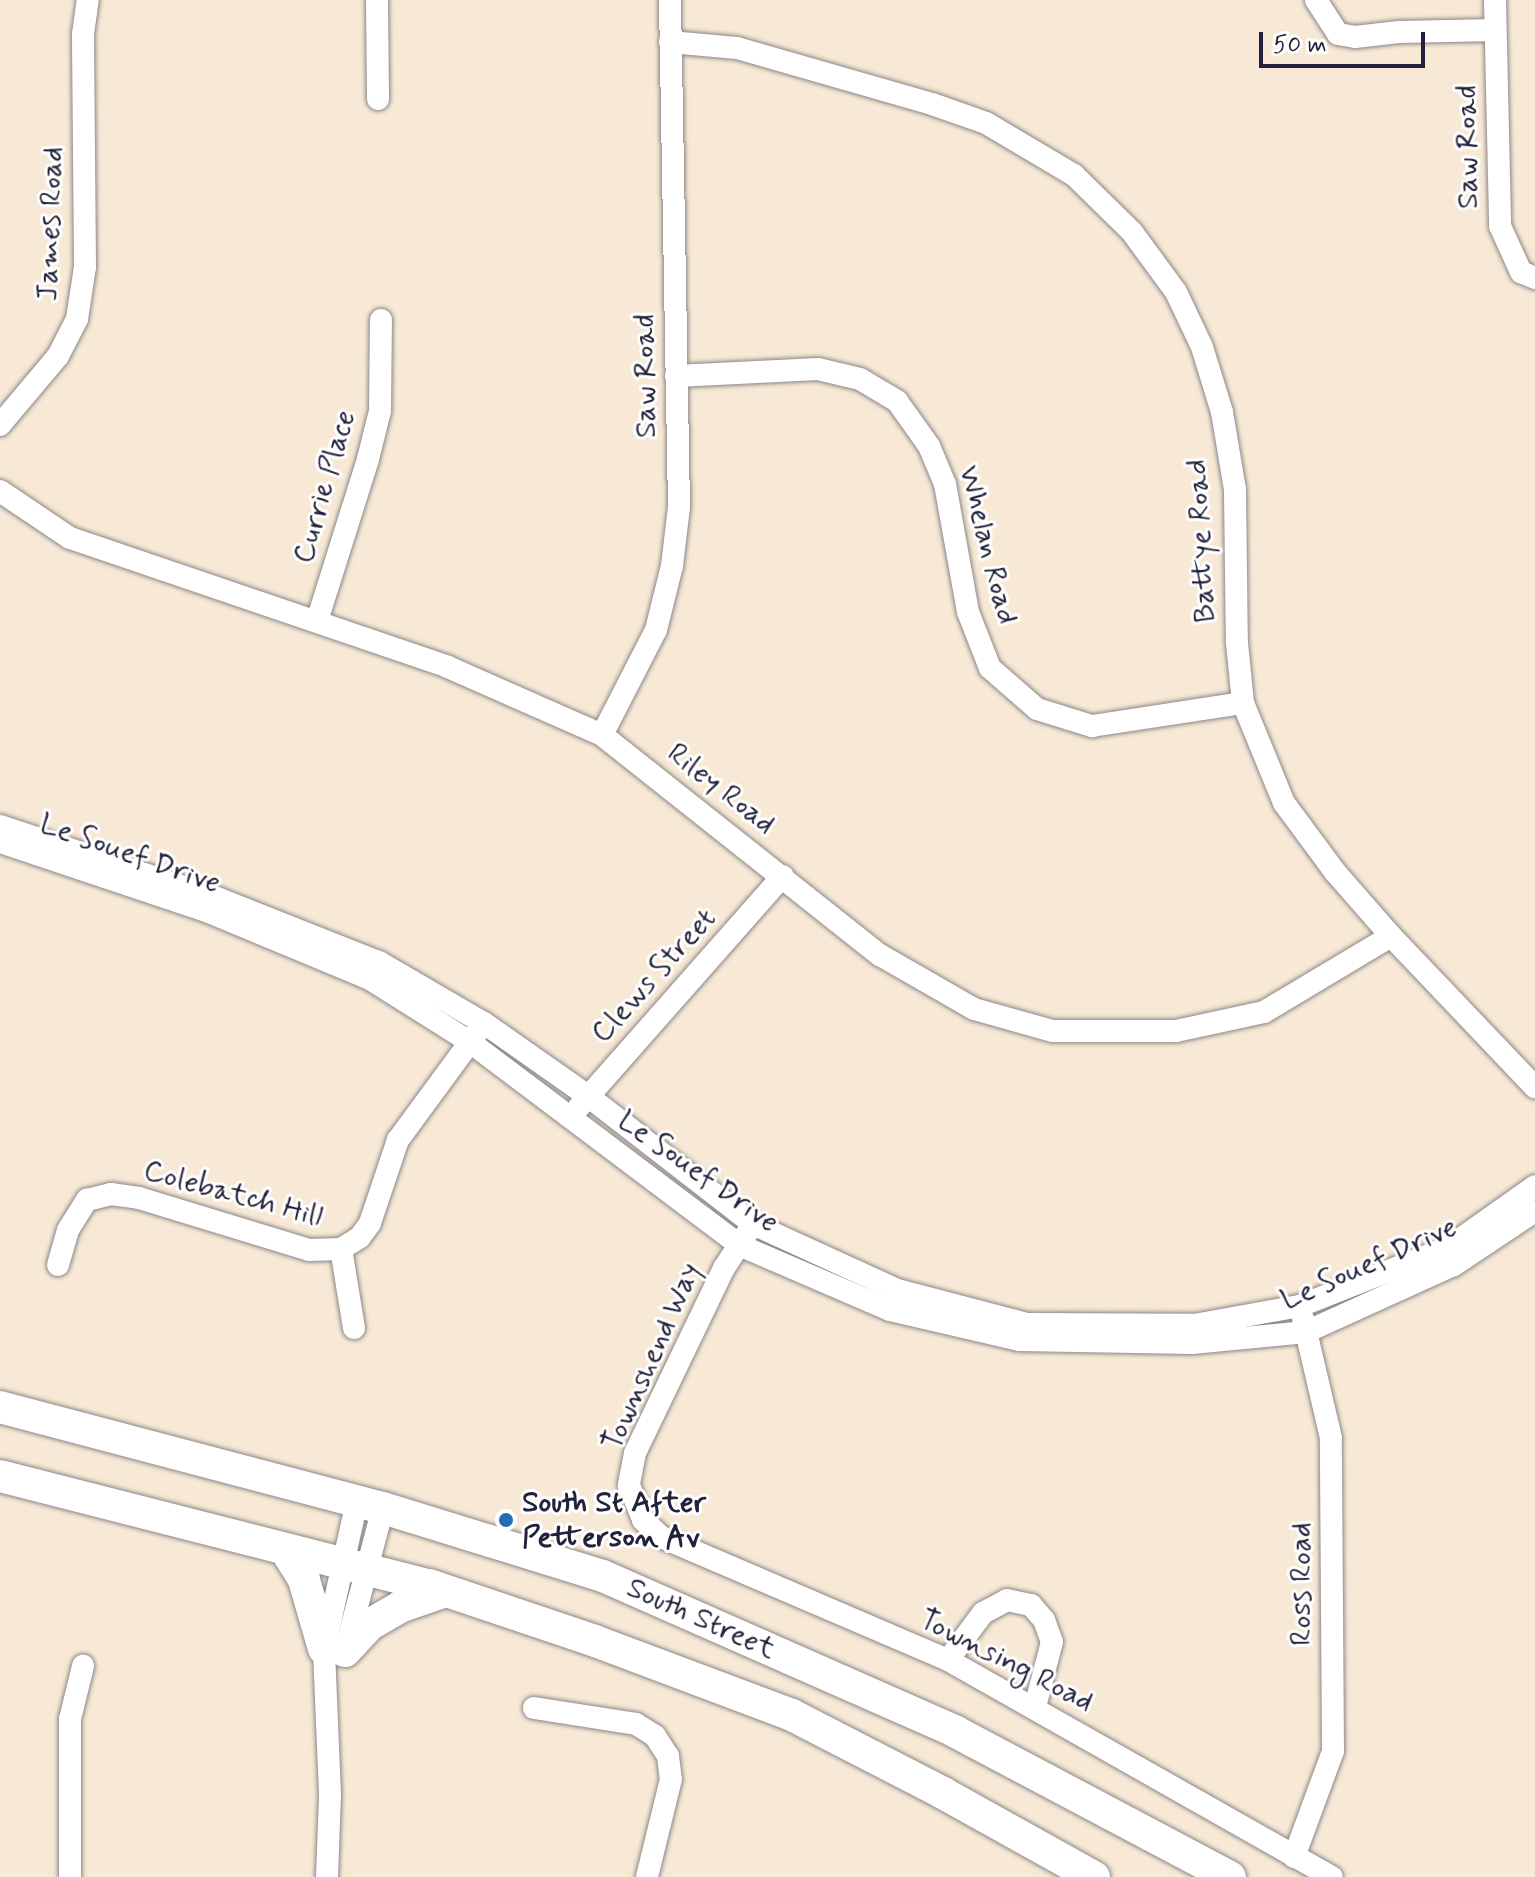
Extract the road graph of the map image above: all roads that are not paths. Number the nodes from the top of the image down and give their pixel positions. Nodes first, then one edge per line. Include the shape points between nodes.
1 (88, 0) edge
2 (377, 0) edge
3 (670, 0) edge
4 (1316, 0) edge
5 (1495, 0) edge
6 (1495, 30) junction
7 (670, 42) junction
8 (378, 99) dead end
9 (1535, 278) edge
10 (381, 320) dead end
11 (676, 376) junction
12 (0, 425) edge
13 (0, 491) edge
14 (317, 621) junction
15 (1243, 703) junction
16 (602, 735) junction
17 (0, 826) edge
18 (0, 842) edge
19 (783, 876) junction
20 (1391, 936) junction
21 (484, 1023) junction
22 (470, 1042) junction
23 (1535, 1087) edge
24 (588, 1096) junction
25 (570, 1118) junction
26 (1535, 1186) edge
27 (1535, 1211) edge
28 (753, 1224) junction
29 (739, 1245) junction
30 (341, 1249) junction
31 (58, 1265) dead end
32 (1300, 1306) junction
33 (354, 1328) dead end
34 (1306, 1332) junction
35 (0, 1407) edge
36 (0, 1476) edge
37 (370, 1504) junction
38 (643, 1520) joint
39 (285, 1549) junction
40 (354, 1566) junction
41 (446, 1591) junction
42 (334, 1650) junction
43 (948, 1660) junction
44 (83, 1666) dead end
45 (1035, 1707) junction
46 (534, 1708) dead end
47 (1294, 1857) junction
48 (70, 1877) edge
49 (327, 1877) edge
50 (647, 1877) edge
51 (1094, 1877) edge
52 (1230, 1877) edge
53 (1332, 1877) edge

1 - 12 street, James Road via 83,34 85,267 77,319 58,356
2 - 8 street
3 - 7 street, Saw Road
4 - 6 street via 1338,34 1355,37
5 - 6 street, Saw Road
6 - 9 street, Saw Road via 1500,226 1521,272
7 - 11 street, Saw Road
7 - 15 street, Battye Road via 737,48 986,123 1074,175 1132,232 1176,292 1202,347 1222,412 1235,490
10 - 14 street, Currie Place via 380,411
11 - 15 street, Whelan Road via 818,369 860,379 897,401 929,446 945,484 968,612 990,668 1037,709 1092,726
11 - 16 street, Saw Road via 679,507 672,566 656,630
13 - 14 street, Riley Road via 70,538
14 - 16 street, Riley Road via 448,667
15 - 20 street, Battye Road via 1284,803
16 - 19 street, Riley Road
17 - 21 street, Le Souef Drive via 217,898 379,962
18 - 22 street, Le Souef Drive via 209,912 370,979
19 - 20 street, Riley Road via 880,955 974,1009 1053,1031 1176,1031 1264,1012
19 - 24 street, Clews Street
20 - 23 street, Battye Road
21 - 22 street
21 - 24 street, Le Souef Drive
22 - 25 street, Le Souef Drive
22 - 30 street via 398,1140 370,1223
24 - 25 street, Clews Street
24 - 28 street, Le Souef Drive
25 - 29 street, Le Souef Drive
26 - 32 street, Le Souef Drive via 1449,1247
27 - 34 street, Le Souef Drive via 1454,1265
28 - 29 street, Townshend Way
28 - 32 street, Le Souef Drive via 897,1290 1027,1324 1194,1325
29 - 34 street, Le Souef Drive via 890,1310 1020,1340 1192,1343
29 - 38 street, Townshend Way via 635,1453 629,1485
30 - 31 street, Colebatch Hill via 309,1250 111,1194 87,1200 68,1230
30 - 33 street
32 - 34 street, Ross Road
34 - 47 street, Ross Road via 1331,1438 1333,1751
35 - 37 highway, South Street
36 - 39 highway, South Street
37 - 40 street
37 - 52 highway, South Street via 603,1576 956,1732
38 - 43 street, Townsing Road via 661,1537
39 - 40 highway, South Street
39 - 42 highway
40 - 41 highway, South Street
40 - 42 street
41 - 42 highway via 402,1606
41 - 51 highway, South Street via 792,1715
42 - 49 street via 326,1688
43 - 45 street, Townsing Road
43 - 45 street via 983,1613 1007,1600 1031,1605 1052,1642
44 - 48 street via 70,1719
45 - 47 street, Townsing Road
46 - 50 street via 636,1724 655,1736 668,1756 671,1779
47 - 53 street, Townsing Road

